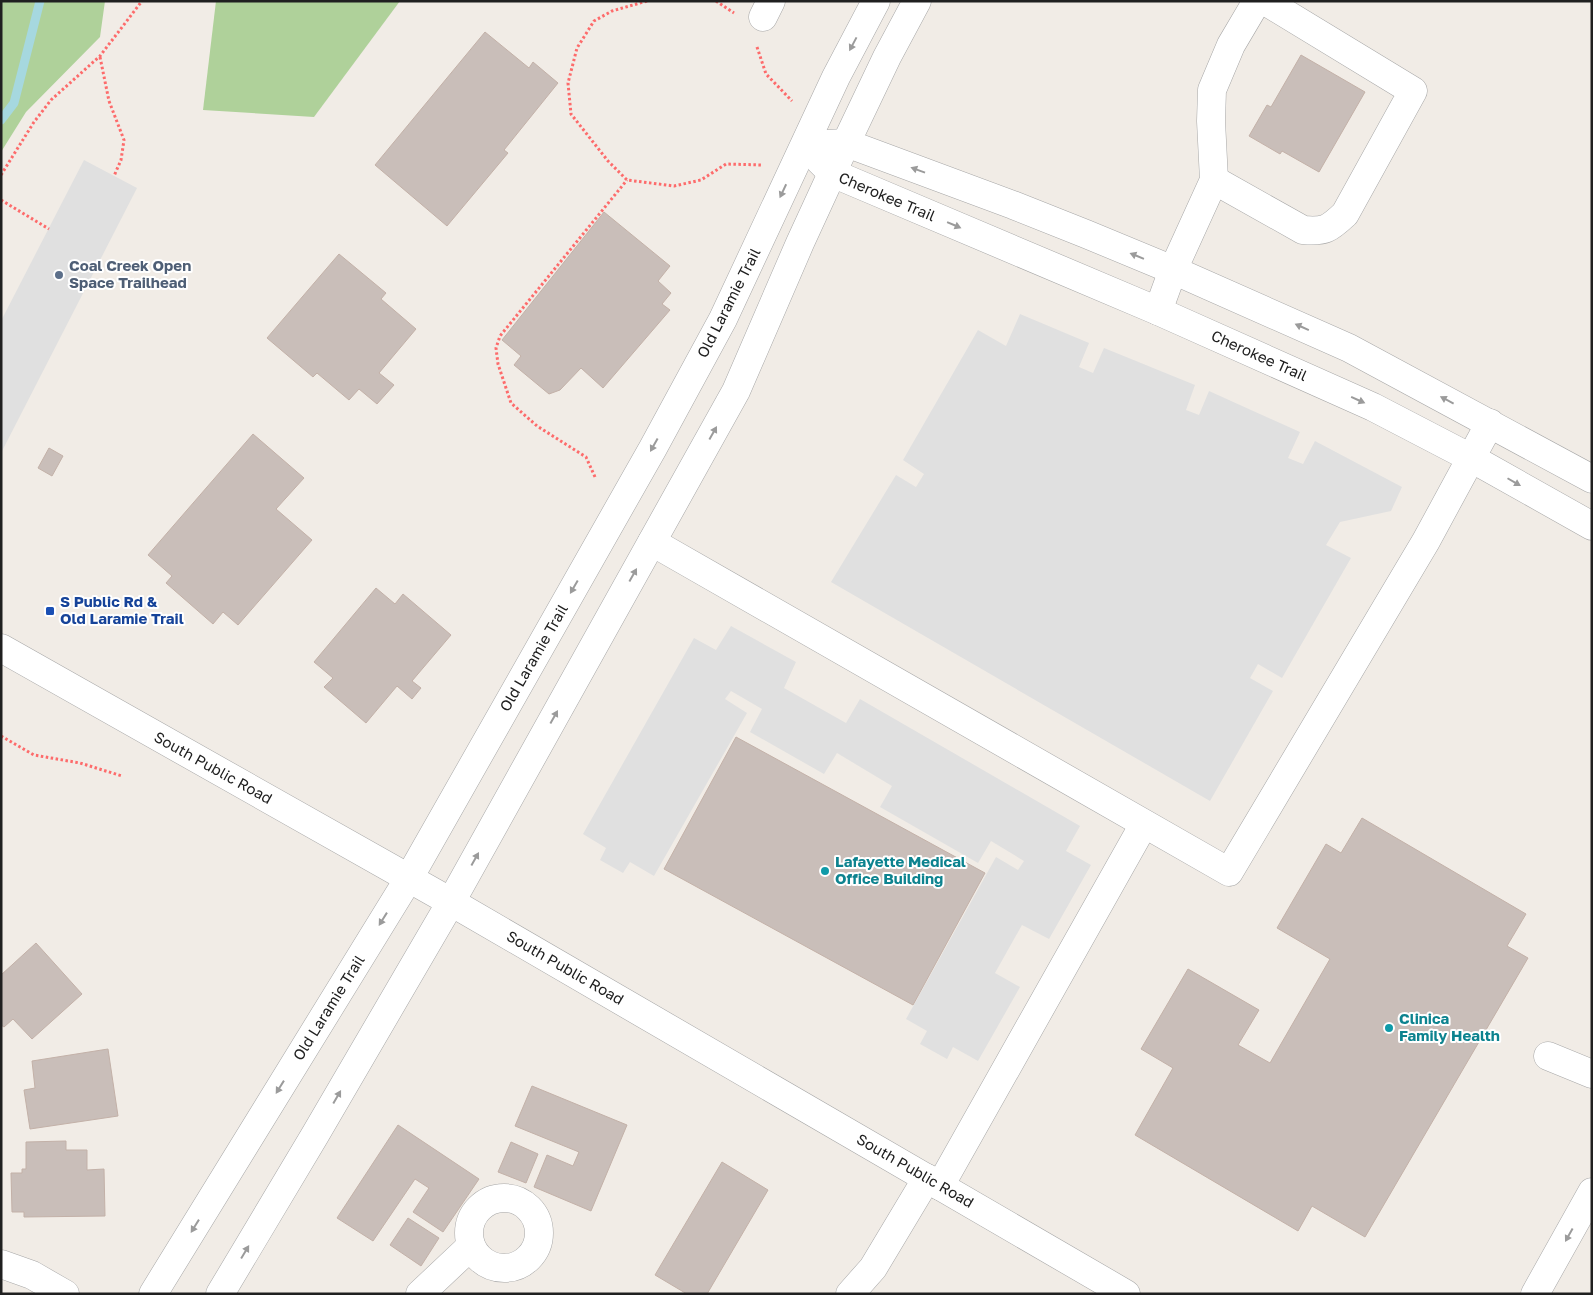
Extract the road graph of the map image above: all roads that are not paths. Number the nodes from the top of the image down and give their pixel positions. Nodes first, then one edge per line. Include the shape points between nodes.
1 (876, 1) edge
2 (917, 1) edge
3 (1257, 1) edge
4 (1265, 1) edge
5 (846, 143) junction
6 (805, 145) junction
7 (832, 173) junction
8 (1214, 180) junction
9 (1173, 270) junction
10 (1158, 311) junction
11 (1490, 423) junction
12 (1471, 458) junction
13 (1592, 479) edge
14 (1592, 526) edge
15 (652, 542) junction
16 (1, 648) edge
17 (1144, 824) junction
18 (409, 878) junction
19 (451, 902) junction
20 (1548, 1056) dead end
21 (1592, 1074) edge
22 (934, 1182) junction
23 (1592, 1192) edge
24 (471, 1246) dead end
25 (1, 1264) edge
26 (65, 1294) edge
27 (153, 1294) edge
28 (220, 1294) edge
29 (420, 1294) edge
30 (850, 1294) edge
31 (1126, 1294) edge
32 (1535, 1294) edge

1 -> 6 street, Old Laramie Trail
2 - 5 street via 886,57
3 - 8 street via 1231,45 1212,90
4 - 8 street via 1414,91 1345,214 1330,228 1318,232 1303,230
5 - 6 street
5 - 7 street
9 -> 5 street via 1013,205
6 - 7 street, Cherokee Trail
6 -> 18 street, Old Laramie Trail via 723,319
7 -> 10 street, Cherokee Trail
15 -> 7 street via 736,391
8 - 9 street
9 - 10 street
11 -> 9 street via 1349,348
10 -> 12 street, Cherokee Trail via 1373,407
11 - 12 street
11 - 13 street
12 -> 14 street, Cherokee Trail
12 - 17 street via 1421,549 1229,872
15 - 17 street
19 -> 15 street
16 - 18 street, South Public Road
17 - 22 street
18 - 19 street, South Public Road
18 -> 27 street, Old Laramie Trail
19 - 22 street, South Public Road
28 -> 19 street
20 - 21 street
22 - 30 street via 873,1268
22 - 31 street, South Public Road
23 -> 32 street
24 - 29 street
25 - 26 street via 32,1275

